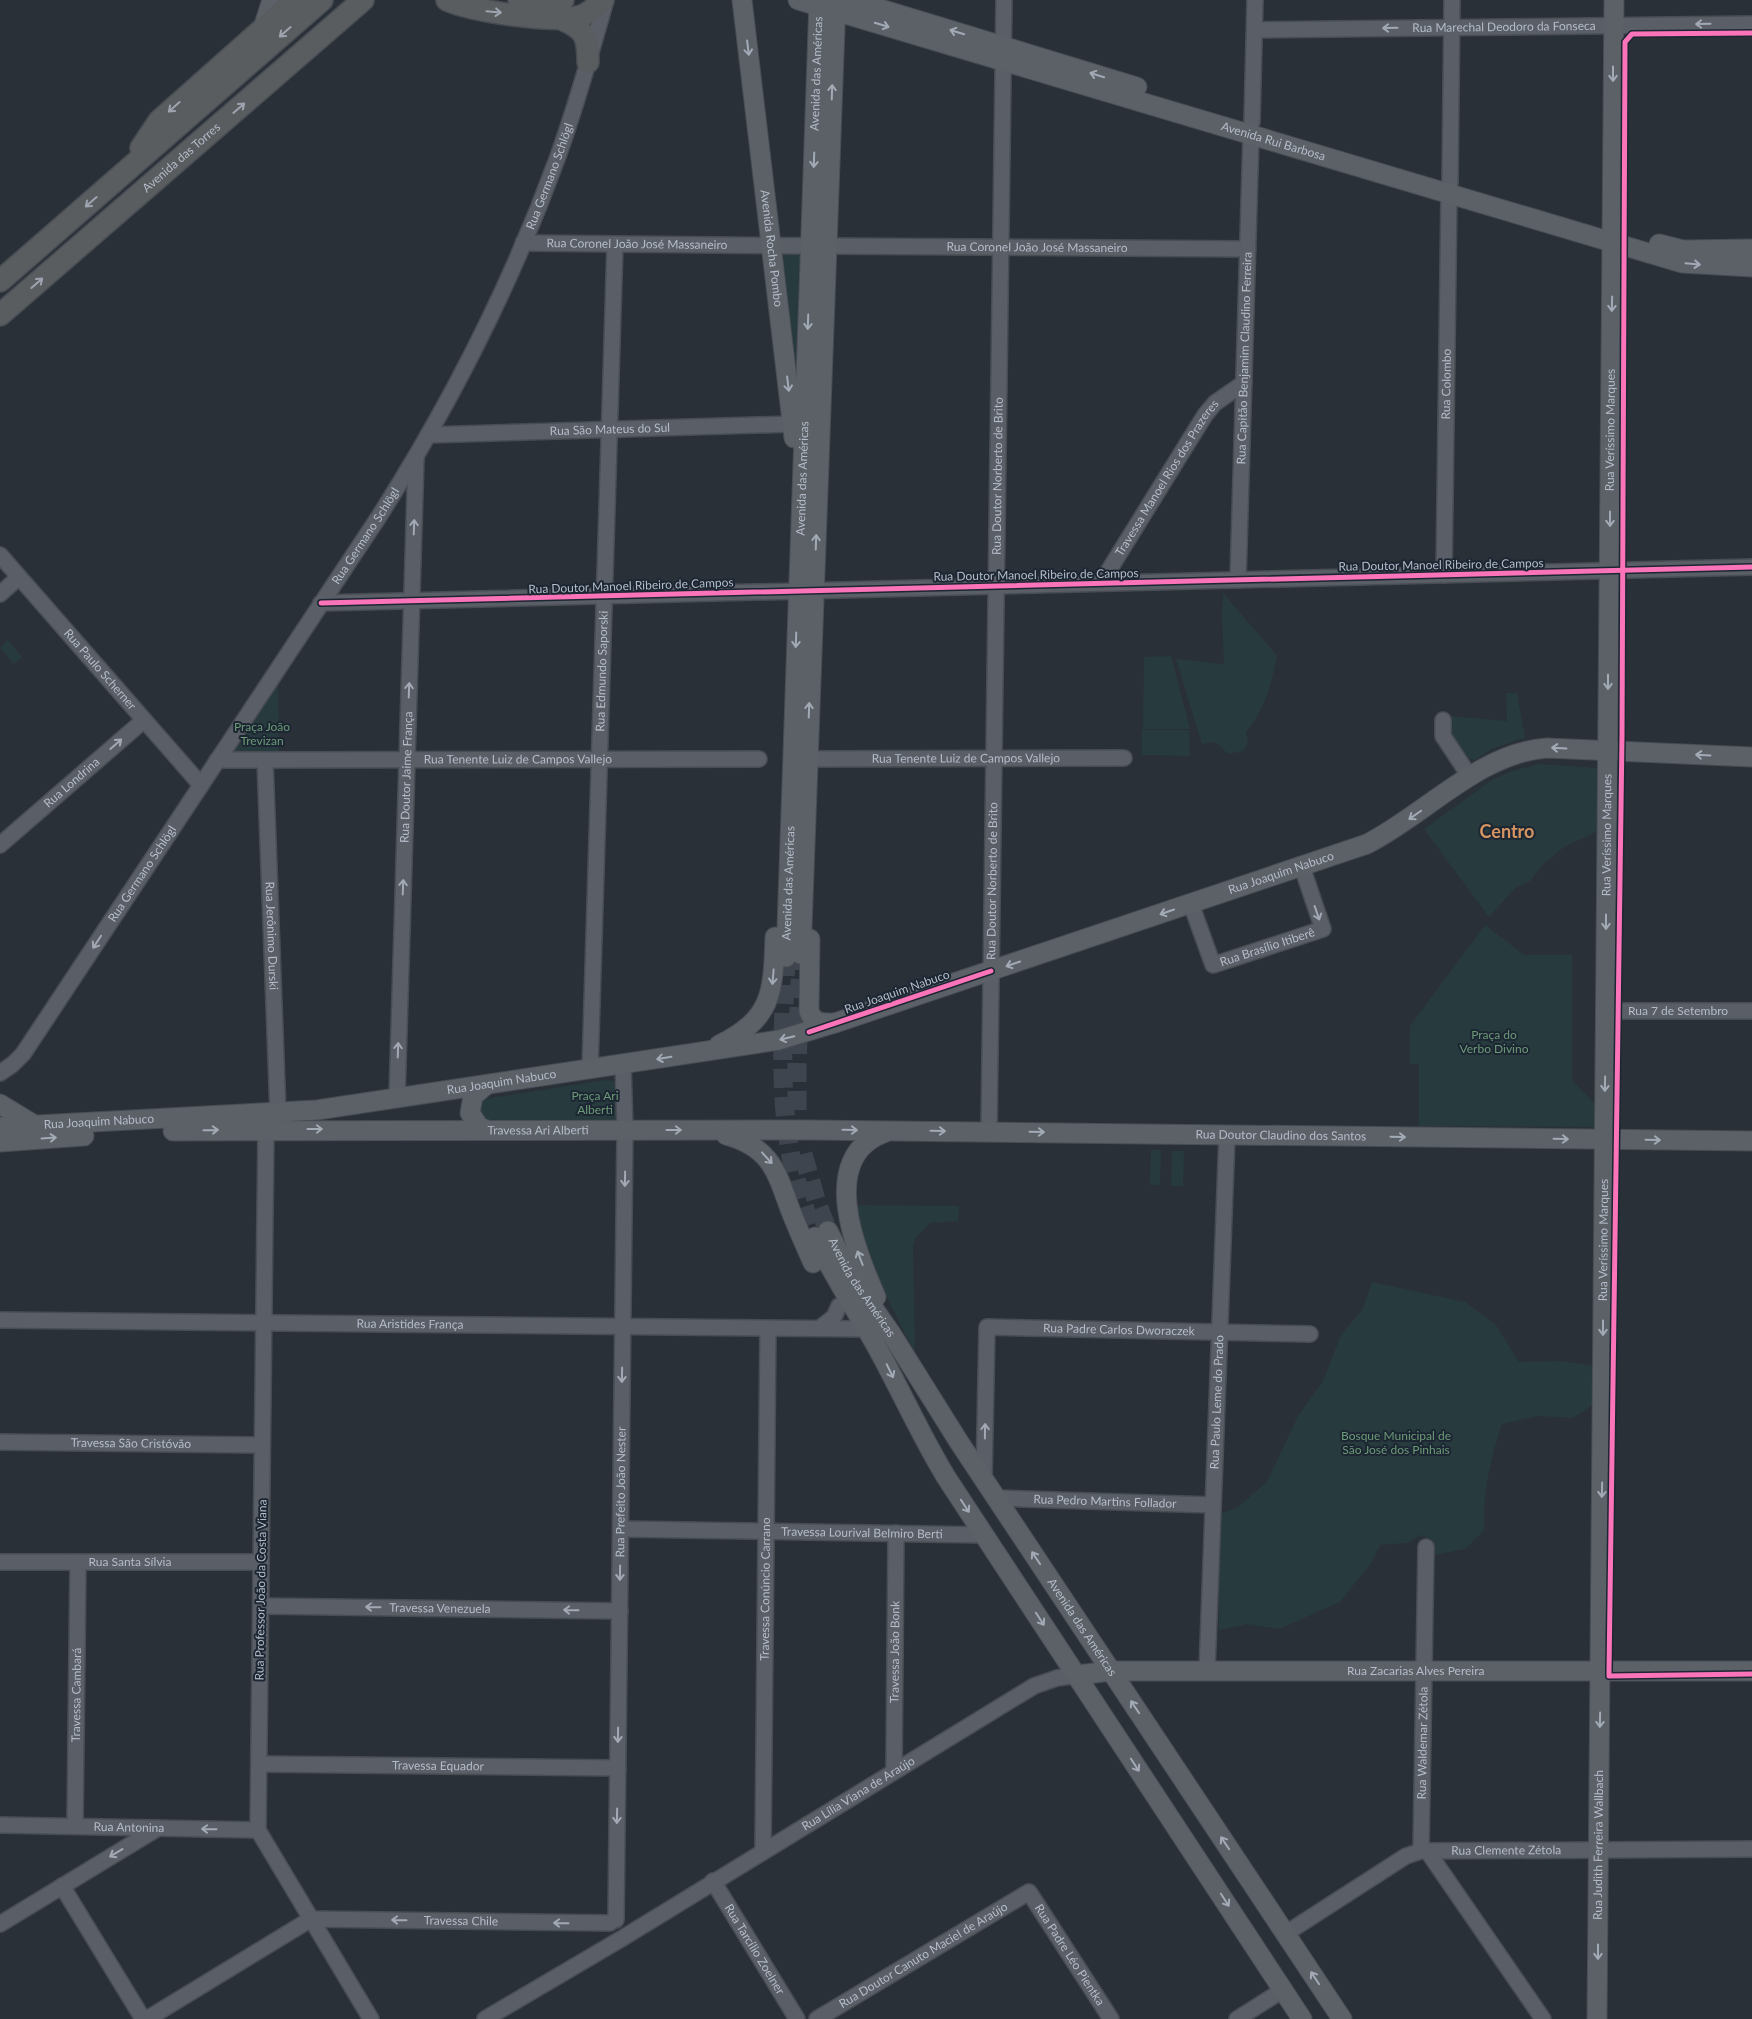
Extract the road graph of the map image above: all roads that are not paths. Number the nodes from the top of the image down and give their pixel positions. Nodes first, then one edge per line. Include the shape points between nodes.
1 (272, 0) edge
2 (295, 0) edge
3 (322, 0) edge
4 (363, 0) edge
5 (378, 0) edge
6 (447, 0) edge
7 (514, 0) edge
8 (604, 0) edge
9 (742, 0) edge
10 (798, 0) edge
11 (851, 0) edge
12 (1004, 0) edge
13 (1255, 0) edge
14 (1452, 0) edge
15 (1614, 0) edge
16 (827, 4) edge
17 (561, 9) edge
18 (341, 19) junction
19 (1752, 24) edge
20 (1614, 26) junction
21 (263, 28) junction
22 (1452, 28) junction
23 (1254, 30) junction
24 (1003, 54) junction
25 (588, 62) junction
26 (1252, 129) junction
27 (127, 170) junction
28 (1450, 188) junction
29 (1612, 237) junction
30 (523, 243) junction
31 (615, 244) junction
32 (771, 245) junction
33 (819, 246) junction
34 (1001, 247) junction
35 (1752, 249) edge
36 (1248, 250) junction
37 (1752, 267) edge
38 (0, 281) edge
39 (0, 315) edge
40 (1244, 383) junction
41 (792, 424) junction
42 (609, 430) junction
43 (428, 436) junction
44 (417, 455) junction
45 (802, 497) junction
46 (0, 555) edge
47 (1752, 567) edge
48 (1609, 570) junction
49 (1444, 575) junction
50 (19, 577) junction
51 (1238, 580) junction
52 (1102, 583) junction
53 (996, 586) junction
54 (806, 591) junction
55 (0, 594) edge
56 (604, 596) junction
57 (412, 601) junction
58 (321, 603) junction
59 (144, 720) junction
60 (1443, 720) dead end
61 (1608, 751) junction
62 (1752, 757) edge
63 (994, 758) junction
64 (1124, 758) dead end
65 (407, 759) junction
66 (600, 759) junction
67 (759, 759) dead end
68 (808, 759) junction
69 (218, 760) junction
70 (265, 760) junction
71 (1470, 777) junction
72 (201, 785) junction
73 (799, 790) junction
74 (0, 845) edge
75 (1302, 867) junction
76 (1191, 904) junction
77 (794, 956) tunnel mouth
78 (991, 971) junction
79 (1606, 1011) junction
80 (1752, 1011) edge
81 (836, 1024) junction
82 (705, 1052) junction
83 (623, 1064) junction
84 (590, 1069) junction
85 (0, 1073) edge
86 (486, 1085) junction
87 (438, 1092) junction
88 (397, 1098) junction
89 (0, 1104) edge
90 (278, 1113) junction
91 (36, 1126) junction
92 (0, 1128) edge
93 (266, 1129) junction
94 (444, 1130) junction
95 (487, 1130) junction
96 (625, 1130) junction
97 (708, 1130) junction
98 (810, 1130) joint
99 (889, 1131) junction
100 (989, 1132) junction
101 (1227, 1135) junction
102 (1604, 1139) junction
103 (1752, 1141) edge
104 (0, 1142) edge
105 (838, 1306) junction
106 (0, 1320) edge
107 (264, 1323) junction
108 (623, 1326) junction
109 (864, 1327) junction
110 (768, 1328) junction
111 (820, 1328) junction
112 (1220, 1332) junction
113 (1310, 1334) dead end
114 (892, 1335) junction
115 (0, 1442) edge
116 (262, 1444) junction
117 (984, 1480) junction
118 (996, 1498) junction
119 (1213, 1505) junction
120 (621, 1529) junction
121 (766, 1531) junction
122 (896, 1533) junction
123 (984, 1534) junction
124 (1426, 1547) dead end
125 (0, 1562) edge
126 (78, 1562) junction
127 (261, 1562) junction
128 (261, 1606) junction
129 (620, 1611) junction
130 (1111, 1671) junction
131 (1207, 1671) junction
132 (1424, 1671) junction
133 (1600, 1671) junction
134 (1752, 1671) edge
135 (1078, 1675) junction
136 (259, 1764) junction
137 (618, 1768) junction
138 (894, 1771) junction
139 (0, 1825) edge
140 (74, 1826) junction
141 (158, 1828) junction
142 (258, 1830) junction
143 (1752, 1849) edge
144 (762, 1850) junction
145 (1598, 1850) junction
146 (1425, 1852) junction
147 (713, 1880) junction
148 (62, 1886) junction
149 (1029, 1892) joint
150 (311, 1919) junction
151 (0, 1924) edge
152 (615, 1933) junction
153 (1285, 1934) junction
154 (1283, 1990) junction
155 (142, 2019) edge
156 (147, 2019) edge
157 (371, 2019) edge
158 (485, 2019) edge
159 (797, 2019) edge
160 (817, 2019) edge
161 (1111, 2019) edge
162 (1237, 2019) edge
163 (1302, 2019) edge
164 (1342, 2019) edge
165 (1543, 2019) edge
166 (1597, 2019) edge

1 - 21 main road
2 - 21 highway
3 -> 27 highway
4 - 18 highway, Avenida das Torres
5 - 18 highway
6 -> 17 highway via 478,11
7 - 17 highway via 548,2
8 - 17 highway via 590,13 580,17
8 - 25 street, Rua Germano Schlögl
9 -> 32 main road, Avenida Rocha Pombo
10 - 16 main road, Avenida Rui Barbosa
24 -> 11 main road, Avenida Rui Barbosa
12 - 24 street, Rua Doutor Norberto de Brito
13 - 23 street, Rua Capitão Benjamim Claudino Ferreira
14 - 22 street, Rua Colombo
15 - 20 main road, Rua Veríssimo Marques
16 -> 24 main road, Avenida Rui Barbosa
16 - 33 main road, Avenida das Américas
17 - 25 highway via 584,34
39 -> 18 highway, Avenida das Torres
19 -> 20 street, Rua Marechal Deodoro da Fonseca
20 - 22 street, Rua Marechal Deodoro da Fonseca
20 -> 29 main road, Rua Veríssimo Marques
21 -> 27 highway via 159,121
22 -> 23 street, Rua Marechal Deodoro da Fonseca
22 - 28 street, Rua Colombo
23 - 26 street, Rua Capitão Benjamim Claudino Ferreira
24 - 26 main road, Avenida Rui Barbosa
24 - 34 street, Rua Doutor Norberto de Brito
25 - 30 street, Rua Germano Schlögl via 556,160
26 - 28 main road, Avenida Rui Barbosa
26 - 36 street, Rua Capitão Benjamim Claudino Ferreira
27 -> 38 highway
28 - 29 main road, Avenida Rui Barbosa
28 - 49 street, Rua Colombo
29 - 35 main road, Avenida Rui Barbosa via 1683,250
29 -> 37 main road, Avenida Rui Barbosa via 1682,263
29 -> 48 main road, Rua Veríssimo Marques
30 - 31 street, Rua Coronel João José Massaneiro
30 - 43 street, Rua Germano Schlögl via 489,319
31 - 32 street, Rua Coronel João José Massaneiro
31 - 42 street, Rua Edmundo Saporski
32 - 33 street, Rua Coronel João José Massaneiro
32 -> 41 main road, Avenida Rocha Pombo
33 - 34 street, Rua Coronel João José Massaneiro
33 -> 45 main road, Avenida das Américas
54 -> 33 main road, Avenida das Américas
34 - 36 street, Rua Coronel João José Massaneiro
34 - 53 street, Rua Doutor Norberto de Brito
36 - 40 street, Rua Capitão Benjamim Claudino Ferreira
40 - 51 street, Rua Capitão Benjamim Claudino Ferreira
40 - 52 street, Travessa Manoel Rios dos Prazeres via 1205,415
41 - 42 street, Rua São Mateus do Sul
41 - 45 main road, Avenida Rocha Pombo
42 - 43 street, Rua São Mateus do Sul
42 - 56 street, Rua Edmundo Saporski
43 - 44 street, Rua Germano Schlögl
57 -> 44 street, Rua Doutor Jaime França
44 - 58 street, Rua Germano Schlögl
45 - 54 main road, Avenida das Américas
46 - 50 street, Rua Paulo Scherner
47 - 48 street, Rua Doutor Manoel Ribeiro de Campos
48 - 49 street, Rua Doutor Manoel Ribeiro de Campos
48 -> 61 main road, Rua Veríssimo Marques
49 - 51 street, Rua Doutor Manoel Ribeiro de Campos
50 - 55 street
50 - 59 street, Rua Paulo Scherner
51 - 52 street, Rua Doutor Manoel Ribeiro de Campos
52 - 53 street, Rua Doutor Manoel Ribeiro de Campos
53 - 54 street, Rua Doutor Manoel Ribeiro de Campos
53 - 63 street, Rua Doutor Norberto de Brito
54 - 56 street, Rua Doutor Manoel Ribeiro de Campos
68 -> 54 main road, Avenida das Américas
54 -> 73 main road, Avenida das Américas
56 - 57 street, Rua Doutor Manoel Ribeiro de Campos
56 - 66 street, Rua Edmundo Saporski
57 - 58 street, Rua Doutor Manoel Ribeiro de Campos
65 -> 57 street, Rua Doutor Jaime França
58 - 69 street, Rua Germano Schlögl
59 - 72 street, Rua Paulo Scherner
74 -> 59 street, Rua Londrina
60 - 71 street via 1444,736
62 -> 61 main road, Rua Joaquim Nabuco
61 -> 71 main road, Rua Joaquim Nabuco via 1532,749 1501,758
61 -> 79 main road, Rua Veríssimo Marques
63 - 64 street, Rua Tenente Luiz de Campos Vallejo
63 - 68 street, Rua Tenente Luiz de Campos Vallejo
63 - 78 street, Rua Doutor Norberto de Brito
65 - 66 street, Rua Tenente Luiz de Campos Vallejo
65 - 70 street, Rua Tenente Luiz de Campos Vallejo
88 -> 65 street, Rua Doutor Jaime França
66 - 67 street, Rua Tenente Luiz de Campos Vallejo
66 - 84 street, Rua Edmundo Saporski
68 - 73 main road, Avenida das Américas
69 - 70 street, Rua Tenente Luiz de Campos Vallejo
69 - 72 street, Rua Germano Schlögl
70 - 90 street, Rua Jerônimo Durski
71 -> 75 main road, Rua Joaquim Nabuco via 1387,833
72 -> 85 street, Rua Germano Schlögl via 23,1054
73 - 77 main road, Avenida das Américas
73 - 81 main road via 812,854 808,1003 815,1021
73 -> 82 main road via 778,884 774,971 769,996 753,1024
75 - 76 main road, Rua Joaquim Nabuco
75 -> 76 street, Rua Brasílio Itiberê via 1323,929 1213,966
76 -> 78 main road, Rua Joaquim Nabuco
78 - 81 main road, Rua Joaquim Nabuco
78 - 100 street, Rua Doutor Norberto de Brito
79 - 80 street, Rua 7 de Setembro
79 -> 102 main road, Rua Veríssimo Marques
81 -> 82 main road, Rua Joaquim Nabuco via 779,1040
82 -> 83 main road, Rua Joaquim Nabuco
83 - 84 main road, Rua Joaquim Nabuco
83 - 96 street, Rua Prefeito João Nester
84 - 86 main road, Rua Joaquim Nabuco
86 - 87 main road, Rua Joaquim Nabuco
86 - 95 main road via 472,1096 470,1113 479,1127
87 - 88 main road, Rua Joaquim Nabuco
87 - 94 main road via 449,1094 459,1108 459,1116
88 - 90 main road, Rua Joaquim Nabuco
89 - 91 main road
90 - 91 main road, Rua Joaquim Nabuco
91 - 92 main road, Rua Joaquim Nabuco
93 -> 94 main road, Travessa Ari Alberti
104 -> 93 main road, Rua Joaquim Nabuco via 126,1132
93 - 107 street, Rua Professor João da Costa Viana
94 - 95 main road, Travessa Ari Alberti
95 - 96 main road, Travessa Ari Alberti
96 -> 97 main road, Travessa Ari Alberti
96 -> 108 street, Rua Prefeito João Nester
97 - 98 main road, Travessa Ari Alberti
97 -> 105 main road via 747,1142 769,1159 812,1262
98 -> 99 main road, Rua Doutor Claudino dos Santos
99 -> 100 main road, Rua Doutor Claudino dos Santos
114 -> 99 main road via 857,1252 847,1203 849,1174 855,1156 868,1140
100 -> 101 main road, Rua Doutor Claudino dos Santos
101 -> 102 main road, Rua Doutor Claudino dos Santos
101 - 112 street, Rua Paulo Leme do Prado
102 -> 103 main road, Rua Doutor Claudino dos Santos
102 -> 133 main road, Rua Veríssimo Marques
105 - 109 main road
105 - 111 street via 834,1318
106 - 107 street, Rua Aristides França
107 - 108 street, Rua Aristides França
107 - 116 street, Rua Professor João da Costa Viana
108 - 110 street, Rua Aristides França
108 -> 120 street, Rua Prefeito João Nester
109 - 111 street, Rua Aristides França
109 - 114 main road, Avenida das Américas via 834,1276 822,1234
109 -> 123 main road, Avenida das Américas via 926,1444
110 - 111 street, Rua Aristides França
110 - 121 street, Travessa Conúncio Carrano
112 - 113 street, Rua Padre Carlos Dworaczek
117 -> 112 street, Rua Padre Carlos Dworaczek via 987,1327
112 - 119 street, Rua Paulo Leme do Prado
114 - 117 main road, Avenida das Américas
115 - 116 street, Travessa São Cristóvão
116 - 127 street, Rua Professor João da Costa Viana
117 - 118 main road, Avenida das Américas
118 - 119 street, Rua Pedro Martins Follador
130 -> 118 main road, Avenida das Américas
119 - 131 street, Rua Paulo Leme do Prado
120 - 121 street, Travessa Lourival Belmiro Berti
120 -> 129 street, Rua Prefeito João Nester
121 - 122 street, Travessa Lourival Belmiro Berti
121 - 144 street, Travessa Conúncio Carrano
122 - 123 street, Travessa Lourival Belmiro Berti
122 - 138 street, Travessa João Bonk
123 -> 135 main road, Avenida das Américas
124 - 132 street, Rua Waldemar Zétola
125 - 126 street, Rua Santa Sílvia
126 - 127 street, Rua Santa Sílvia
126 - 140 street, Travessa Cambará
127 - 128 street, Rua Professor João da Costa Viana
129 -> 128 street, Travessa Venezuela
128 - 136 street, Rua Professor João da Costa Viana
129 -> 137 street, Rua Prefeito João Nester
130 - 131 main road, Rua Zacarias Alves Pereira
130 - 135 main road, Rua Zacarias Alves Pereira
153 -> 130 main road, Avenida das Américas
131 - 132 main road, Rua Zacarias Alves Pereira
132 - 133 main road, Rua Zacarias Alves Pereira
132 - 146 street, Rua Waldemar Zétola
133 - 134 main road, Rua Zacarias Alves Pereira
133 -> 145 main road, Rua Judith Ferreira Wallbach
135 - 138 street, Rua Lília Viana de Araújo via 1034,1686
135 -> 154 main road, Avenida das Américas
136 - 137 street, Travessa Equador
136 - 142 street, Rua Professor João da Costa Viana
137 -> 152 street, Rua Prefeito João Nester
138 - 144 street, Rua Lília Viana de Araújo
139 - 140 street, Rua Antonina
140 - 141 street, Rua Antonina
142 -> 141 street, Rua Antonina
141 -> 148 street
142 - 150 street
143 - 145 street, Rua Clemente Zétola
144 - 147 street, Rua Lília Viana de Araújo
145 - 146 street, Rua Clemente Zétola
145 -> 166 main road, Rua Judith Ferreira Wallbach
146 - 153 street, Rua Clemente Zétola via 1406,1856
146 - 165 street
147 - 152 street, Rua Lília Viana de Araújo via 643,1923
147 - 159 street, Rua Tarcílio Zoelner
148 - 151 street
148 - 155 street
149 - 160 street, Rua Doutor Canuto Maciel de Araújo
149 - 161 street, Rua Padre Léo Pientka
152 -> 150 street, Travessa Chile
150 - 156 street
150 - 157 street
152 - 158 street, Rua Lília Viana de Araújo
164 -> 153 main road, Avenida das Américas
154 - 162 street
154 - 163 main road, Avenida das Américas

